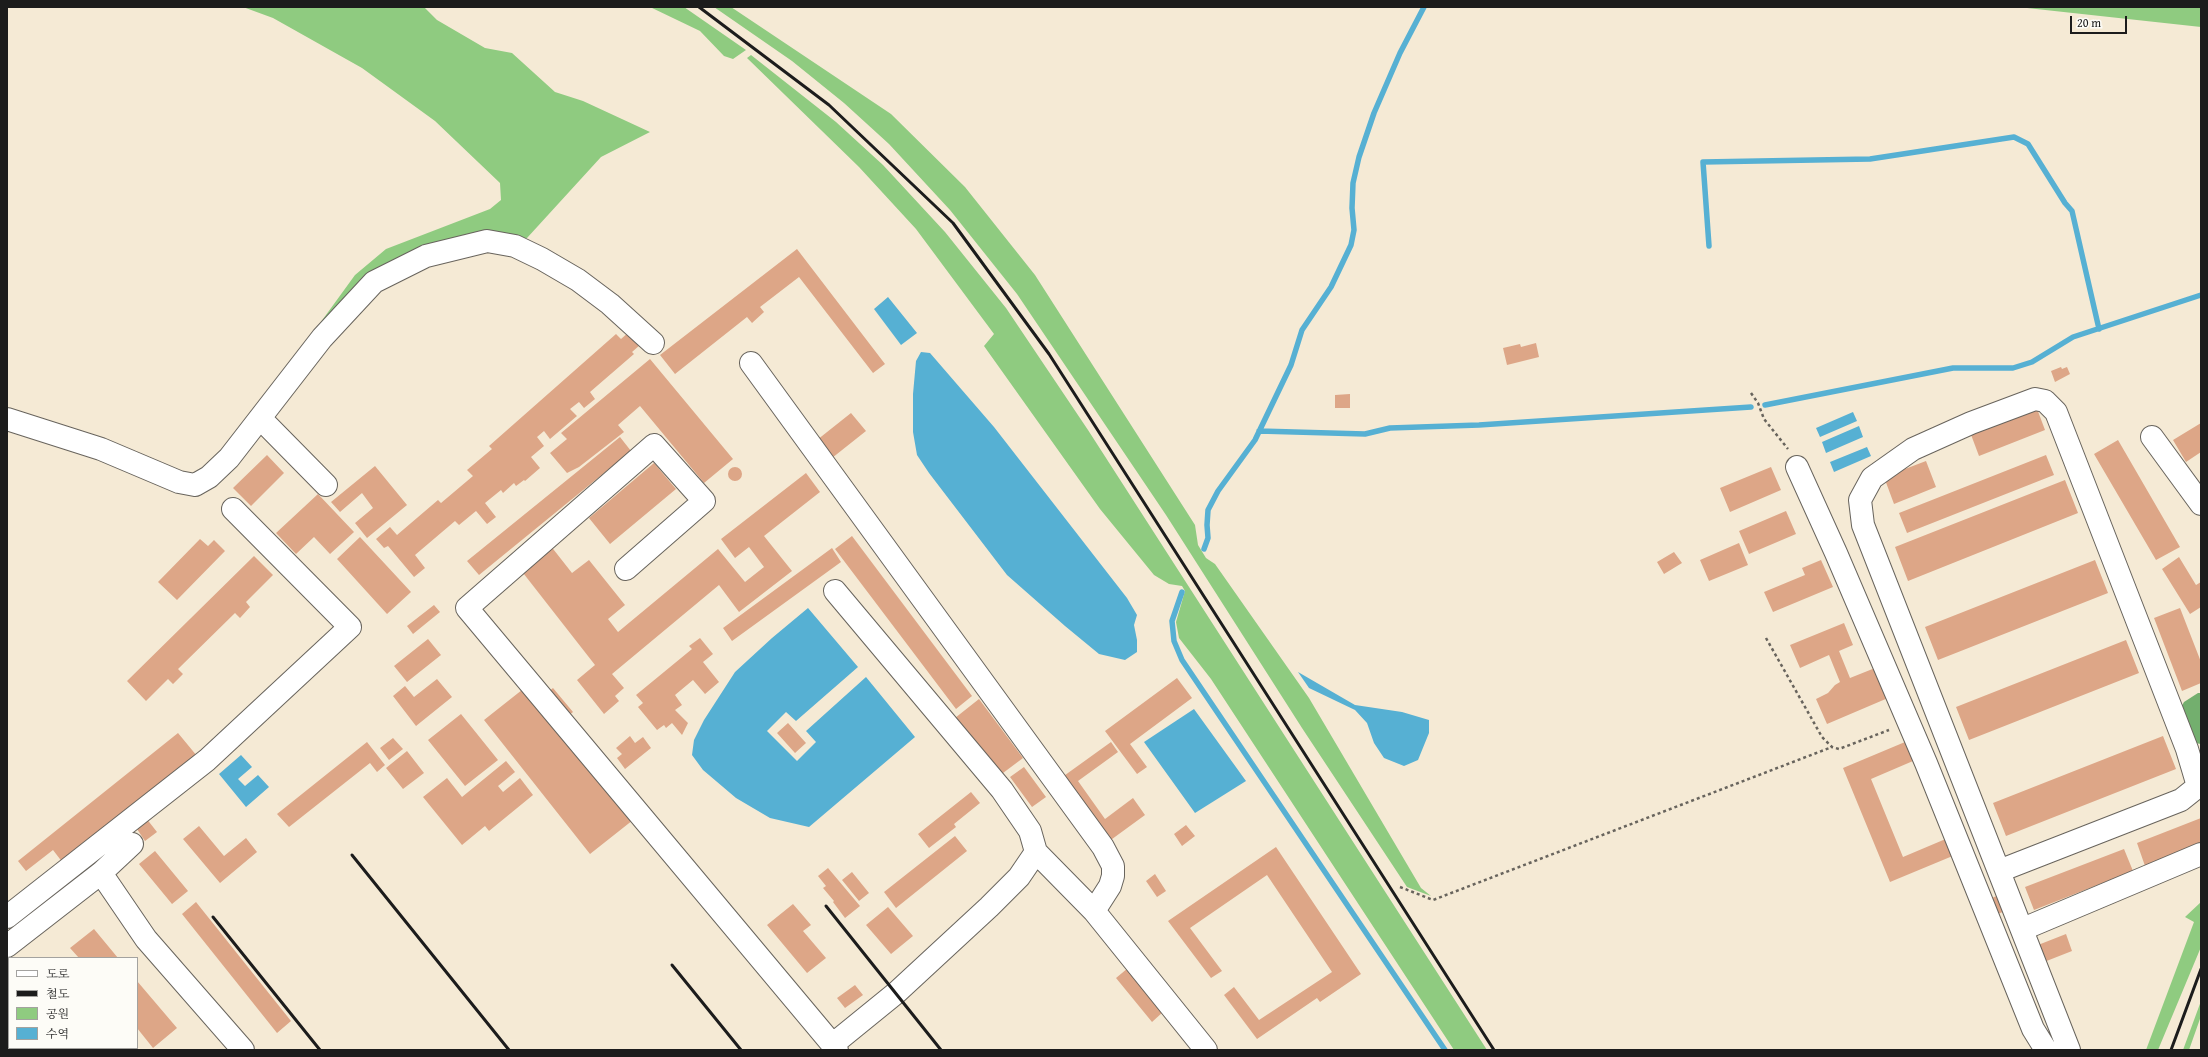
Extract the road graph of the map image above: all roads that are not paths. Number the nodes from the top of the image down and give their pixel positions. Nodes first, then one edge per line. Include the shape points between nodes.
1 (653, 343) dead end
2 (751, 363) dead end
3 (260, 418) junction
4 (7, 419) edge
5 (2152, 437) dead end
6 (1797, 467) road end
7 (326, 486) dead end
8 (2201, 504) edge
9 (233, 509) dead end
10 (626, 569) dead end
11 (836, 591) dead end
12 (2200, 785) edge
13 (132, 844) dead end
14 (1036, 852) junction
15 (2201, 854) edge
16 (1999, 870) junction
17 (101, 873) junction
18 (1094, 911) junction
19 (7, 917) edge
20 (2023, 929) junction
21 (7, 946) edge
22 (834, 1047) edge
23 (243, 1050) edge
24 (1206, 1050) edge
25 (2046, 1050) edge
26 (2069, 1050) edge

1 - 3 street via 610,304 542,258 515,246 487,241 426,256 374,282 322,338
2 - 18 street via 1103,847 1113,866 1113,876 1110,886
3 - 4 street via 229,458 209,477 195,484 179,482 101,449
3 - 7 street
5 - 8 street
6 - 25 street via 1908,722 2034,1029
9 - 19 street via 350,627 207,760
10 - 22 street via 704,501 654,445 467,608
11 - 14 street via 1002,790 1030,831
12 - 16 street via 2181,800
12 - 16 street via 2056,412 2045,401 2035,399 1971,423 1913,449 1872,478 1860,500 1863,524
13 - 17 street
14 - 18 street
14 - 22 street via 1019,877 989,907
15 - 20 street
16 - 20 street
17 - 21 street
17 - 23 street via 146,939
18 - 24 street
20 - 26 street

